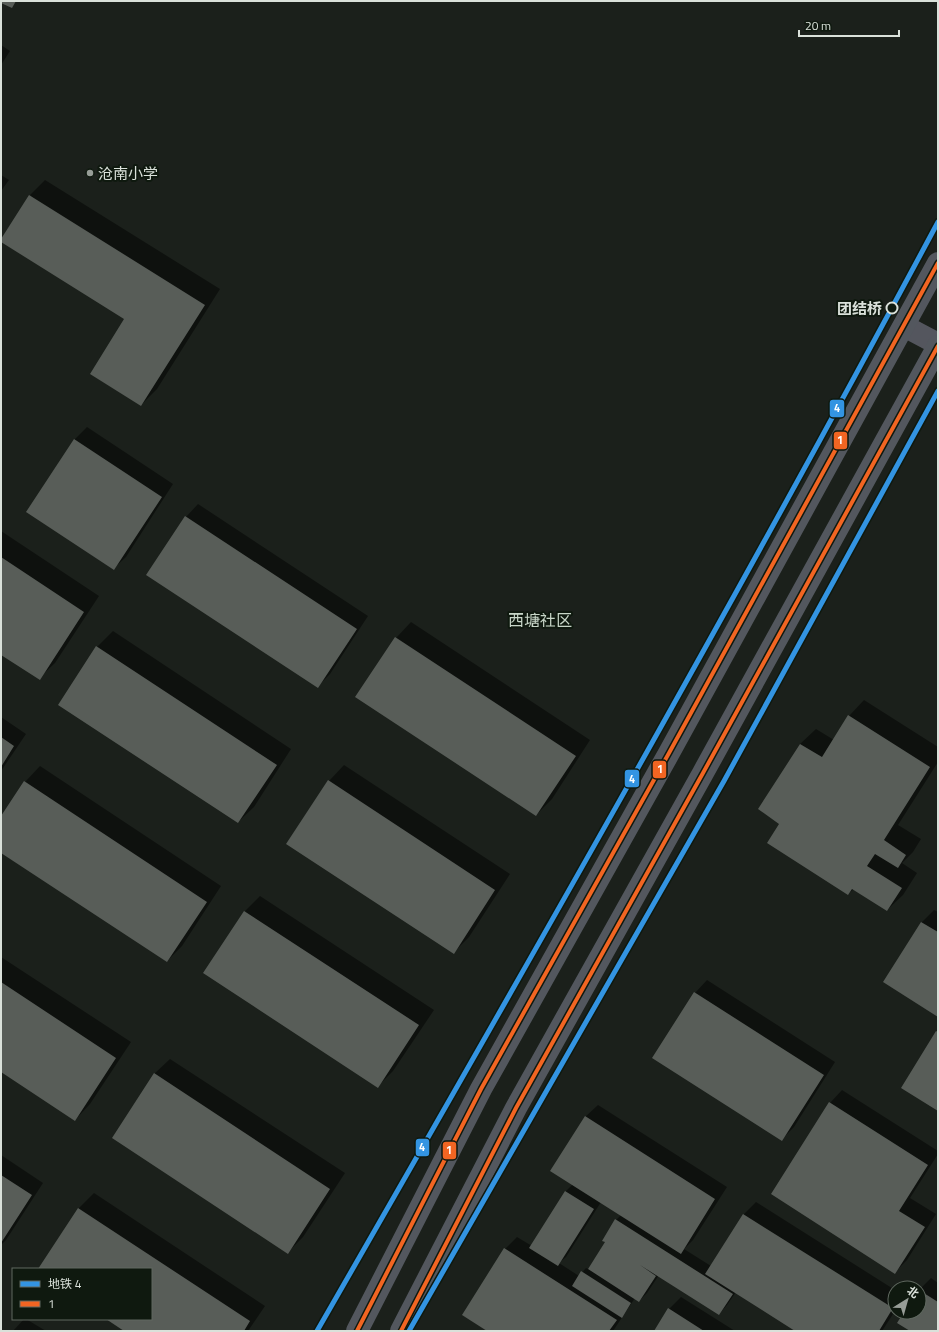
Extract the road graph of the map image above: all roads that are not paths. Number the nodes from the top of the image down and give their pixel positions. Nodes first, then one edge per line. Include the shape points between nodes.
1 (938, 263) edge
2 (904, 326) junction
3 (938, 345) edge
4 (357, 1331) edge
5 (402, 1331) edge

1 - 2 main road
2 - 3 street
2 - 4 main road via 481,1089
3 - 5 main road via 692,794 516,1108

